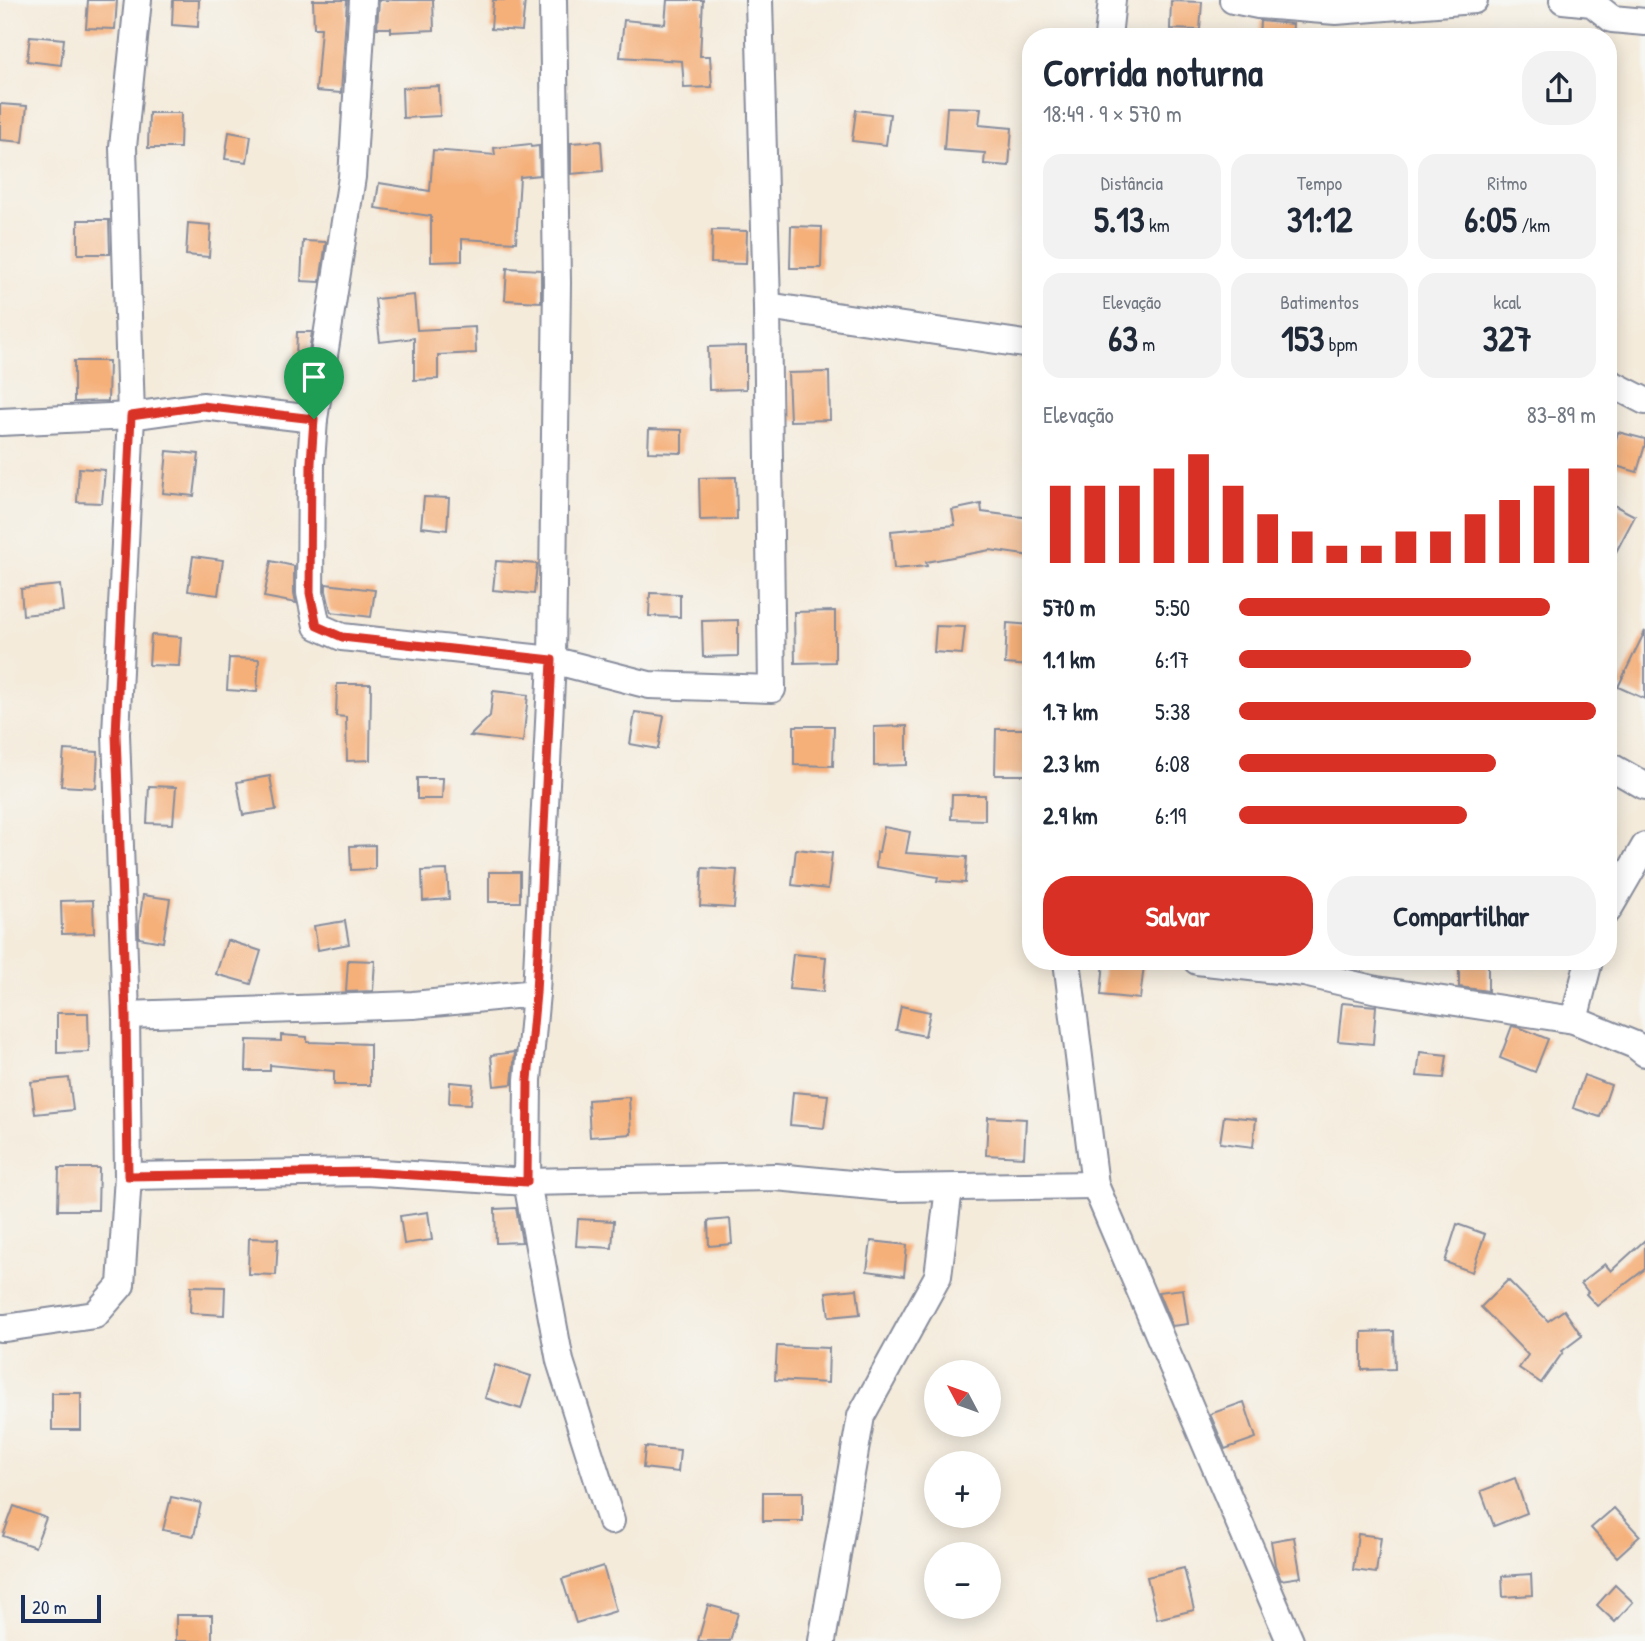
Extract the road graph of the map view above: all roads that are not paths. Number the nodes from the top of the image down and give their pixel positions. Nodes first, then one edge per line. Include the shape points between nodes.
1 (138, 0) edge
2 (363, 0) edge
3 (553, 0) edge
4 (759, 0) edge
5 (1112, 0) edge
6 (1233, 0) edge
7 (1474, 0) edge
8 (1563, 0) edge
9 (1337, 6) edge
10 (1645, 22) edge
11 (1109, 28) edge
12 (1610, 28) edge
13 (766, 306) junction
14 (1022, 344) edge
15 (1617, 387) edge
16 (1645, 401) edge
17 (131, 416) junction
18 (314, 419) junction
19 (0, 422) edge
20 (552, 660) junction
21 (1617, 770) edge
22 (1645, 786) edge
23 (1645, 846) edge
24 (1617, 894) edge
25 (1068, 970) edge
26 (1271, 970) edge
27 (1587, 970) edge
28 (536, 993) junction
29 (126, 1015) junction
30 (1573, 1020) junction
31 (1645, 1053) edge
32 (128, 1176) junction
33 (527, 1182) junction
34 (1095, 1185) junction
35 (949, 1188) junction
36 (0, 1328) edge
37 (611, 1521) dead end
38 (822, 1641) edge
39 (1290, 1641) edge

1 - 17 street via 123,147
2 - 18 street via 352,177
3 - 20 street via 557,283
4 - 13 street
5 - 11 street
6 - 9 street via 1258,5
7 - 9 street
8 - 12 street via 1592,3
10 - 12 street
13 - 14 street
13 - 20 street via 772,689 649,685
15 - 16 street
17 - 18 street via 202,406
17 - 19 street
17 - 29 street via 116,734
18 - 20 street via 310,593 317,626 342,637
20 - 28 street
21 - 22 street
23 - 24 street
25 - 34 street
26 - 30 street
27 - 30 street
28 - 29 street via 413,1005
28 - 33 street via 528,1080
29 - 32 street
30 - 31 street
32 - 33 street via 365,1172
32 - 36 street via 121,1285 95,1315
33 - 35 street via 776,1177
33 - 37 street via 560,1361
34 - 35 street
34 - 39 street
35 - 38 street via 938,1276 861,1416

